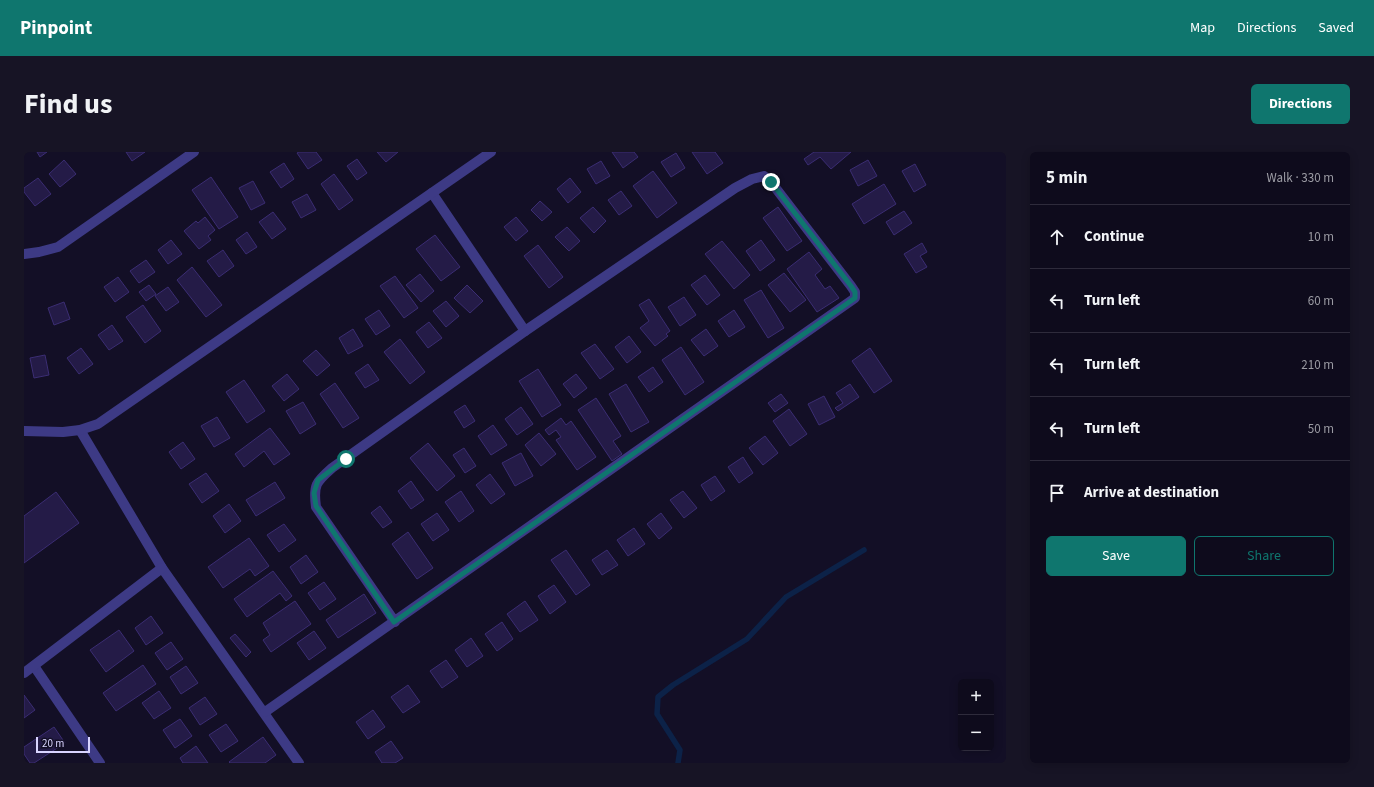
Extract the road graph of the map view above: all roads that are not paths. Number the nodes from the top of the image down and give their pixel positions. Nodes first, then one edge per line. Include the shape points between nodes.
1 (194, 152) edge
2 (491, 152) edge
3 (432, 193) junction
4 (24, 254) edge
5 (525, 331) junction
6 (80, 430) junction
7 (24, 431) edge
8 (162, 568) junction
9 (394, 622) junction
10 (34, 666) junction
11 (24, 673) edge
12 (265, 712) junction
13 (100, 763) edge
14 (300, 763) edge

1 - 4 street via 58,247
2 - 3 street
3 - 5 street
3 - 6 street via 98,424
5 - 9 street via 318,480 314,493 316,506
5 - 9 street via 735,188 764,176 855,292 855,298 850,302
6 - 7 street
6 - 8 street
8 - 10 street
8 - 12 street
9 - 12 street
10 - 11 street
10 - 13 street
12 - 14 street

